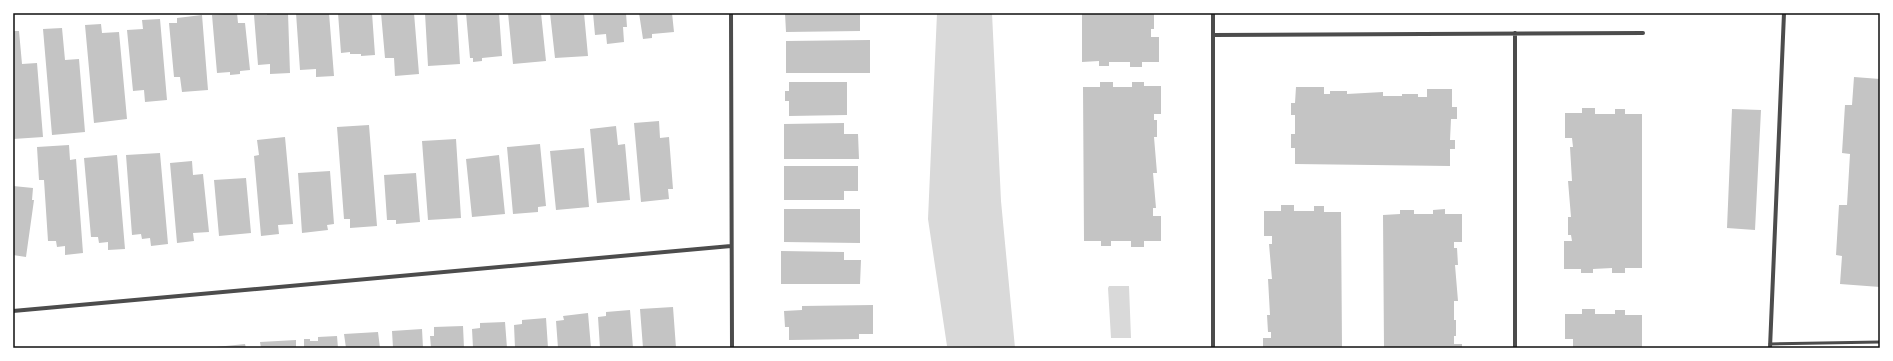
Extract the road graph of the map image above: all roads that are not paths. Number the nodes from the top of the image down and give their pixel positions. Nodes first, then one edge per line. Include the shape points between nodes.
1 (731, 13) edge
2 (1213, 13) edge
3 (1784, 13) edge
4 (1515, 33) junction
5 (1643, 33) dead end
6 (1213, 35) junction
7 (731, 246) junction
8 (13, 311) edge
9 (1880, 342) edge
10 (1770, 346) edge
11 (732, 348) edge
12 (1213, 348) edge
13 (1515, 348) edge

1 - 7 street
2 - 6 street
3 - 10 street
4 - 5 street
4 - 6 street
4 - 13 street
6 - 12 street
7 - 8 street
7 - 11 street
9 - 10 lane

